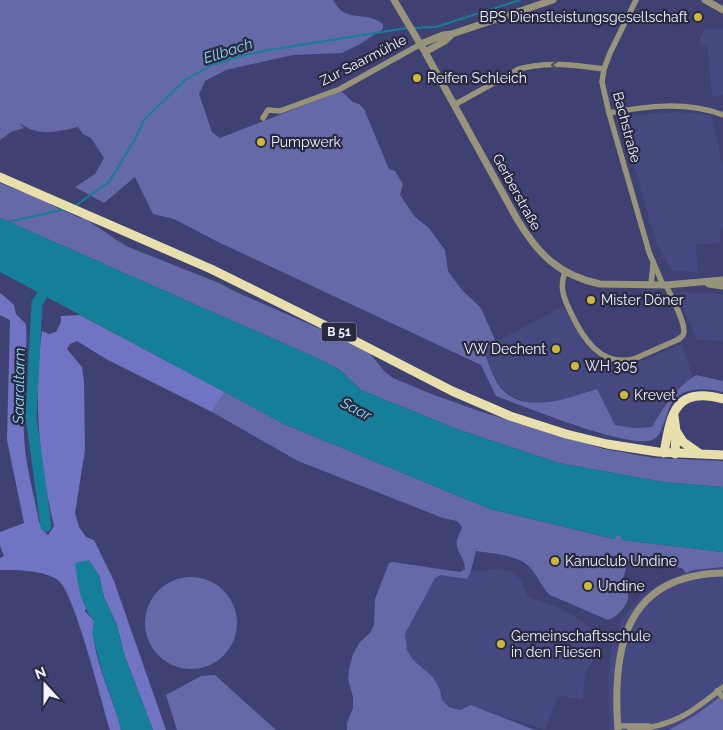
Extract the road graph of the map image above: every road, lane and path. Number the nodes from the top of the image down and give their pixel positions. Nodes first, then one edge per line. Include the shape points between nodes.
1 (394, 0) edge
2 (553, 0) edge
3 (636, 0) edge
4 (705, 0) edge
5 (723, 10) edge
6 (452, 34) junction
7 (421, 44) junction
8 (425, 52) junction
9 (604, 69) junction
10 (454, 105) junction
11 (609, 113) junction
12 (723, 115) edge
13 (263, 118) dead end
14 (0, 177) edge
15 (653, 264) junction
16 (565, 272) junction
17 (723, 280) edge
18 (706, 283) junction
19 (651, 285) junction
20 (664, 285) junction
21 (723, 286) edge
22 (723, 400) edge
23 (674, 414) junction
24 (676, 431) junction
25 (664, 453) junction
26 (674, 454) junction
27 (700, 454) junction
28 (723, 456) edge
29 (723, 573) edge
30 (723, 686) edge
31 (717, 691) junction
32 (723, 697) edge
33 (651, 727) junction
34 (618, 728) edge
35 (633, 730) edge

1 - 7 street, Gerberstraße
2 - 6 street
3 - 9 street, Bachstraße
4 - 5 street
6 - 7 street
6 - 8 street
7 - 8 street, Gerberstraße
7 - 13 street, Zur Saarmühle via 340,89 280,111 268,110
8 - 10 street, Gerberstraße
9 -> 10 street via 530,66
9 - 11 street, Bachstraße via 602,82
10 - 16 street, Gerberstraße via 530,241
11 - 12 street via 669,107 705,109
11 - 15 street, Bachstraße
14 - 25 main road, B 51 via 227,277 479,404 574,436
15 - 19 street, Bachstraße
15 - 20 street, Bachstraße
16 - 19 street, Gerberstraße via 600,284
16 - 20 street, Bachstraße via 562,293 588,344 598,353 627,361 683,336 683,322
17 - 18 street
18 - 20 street, Gerberstraße
18 - 21 street
19 - 20 street, Gerberstraße
22 - 23 main road via 695,396 680,404
23 - 24 main road
23 - 25 main road
24 - 26 main road
24 - 27 main road via 683,442
25 - 26 main road, B 51
26 - 27 main road, B 51
27 - 28 main road, B 51
29 - 34 street via 692,577 667,586 635,615 619,657
30 - 31 street
31 - 32 street
31 - 33 street via 686,715
33 - 34 street
33 - 35 street

